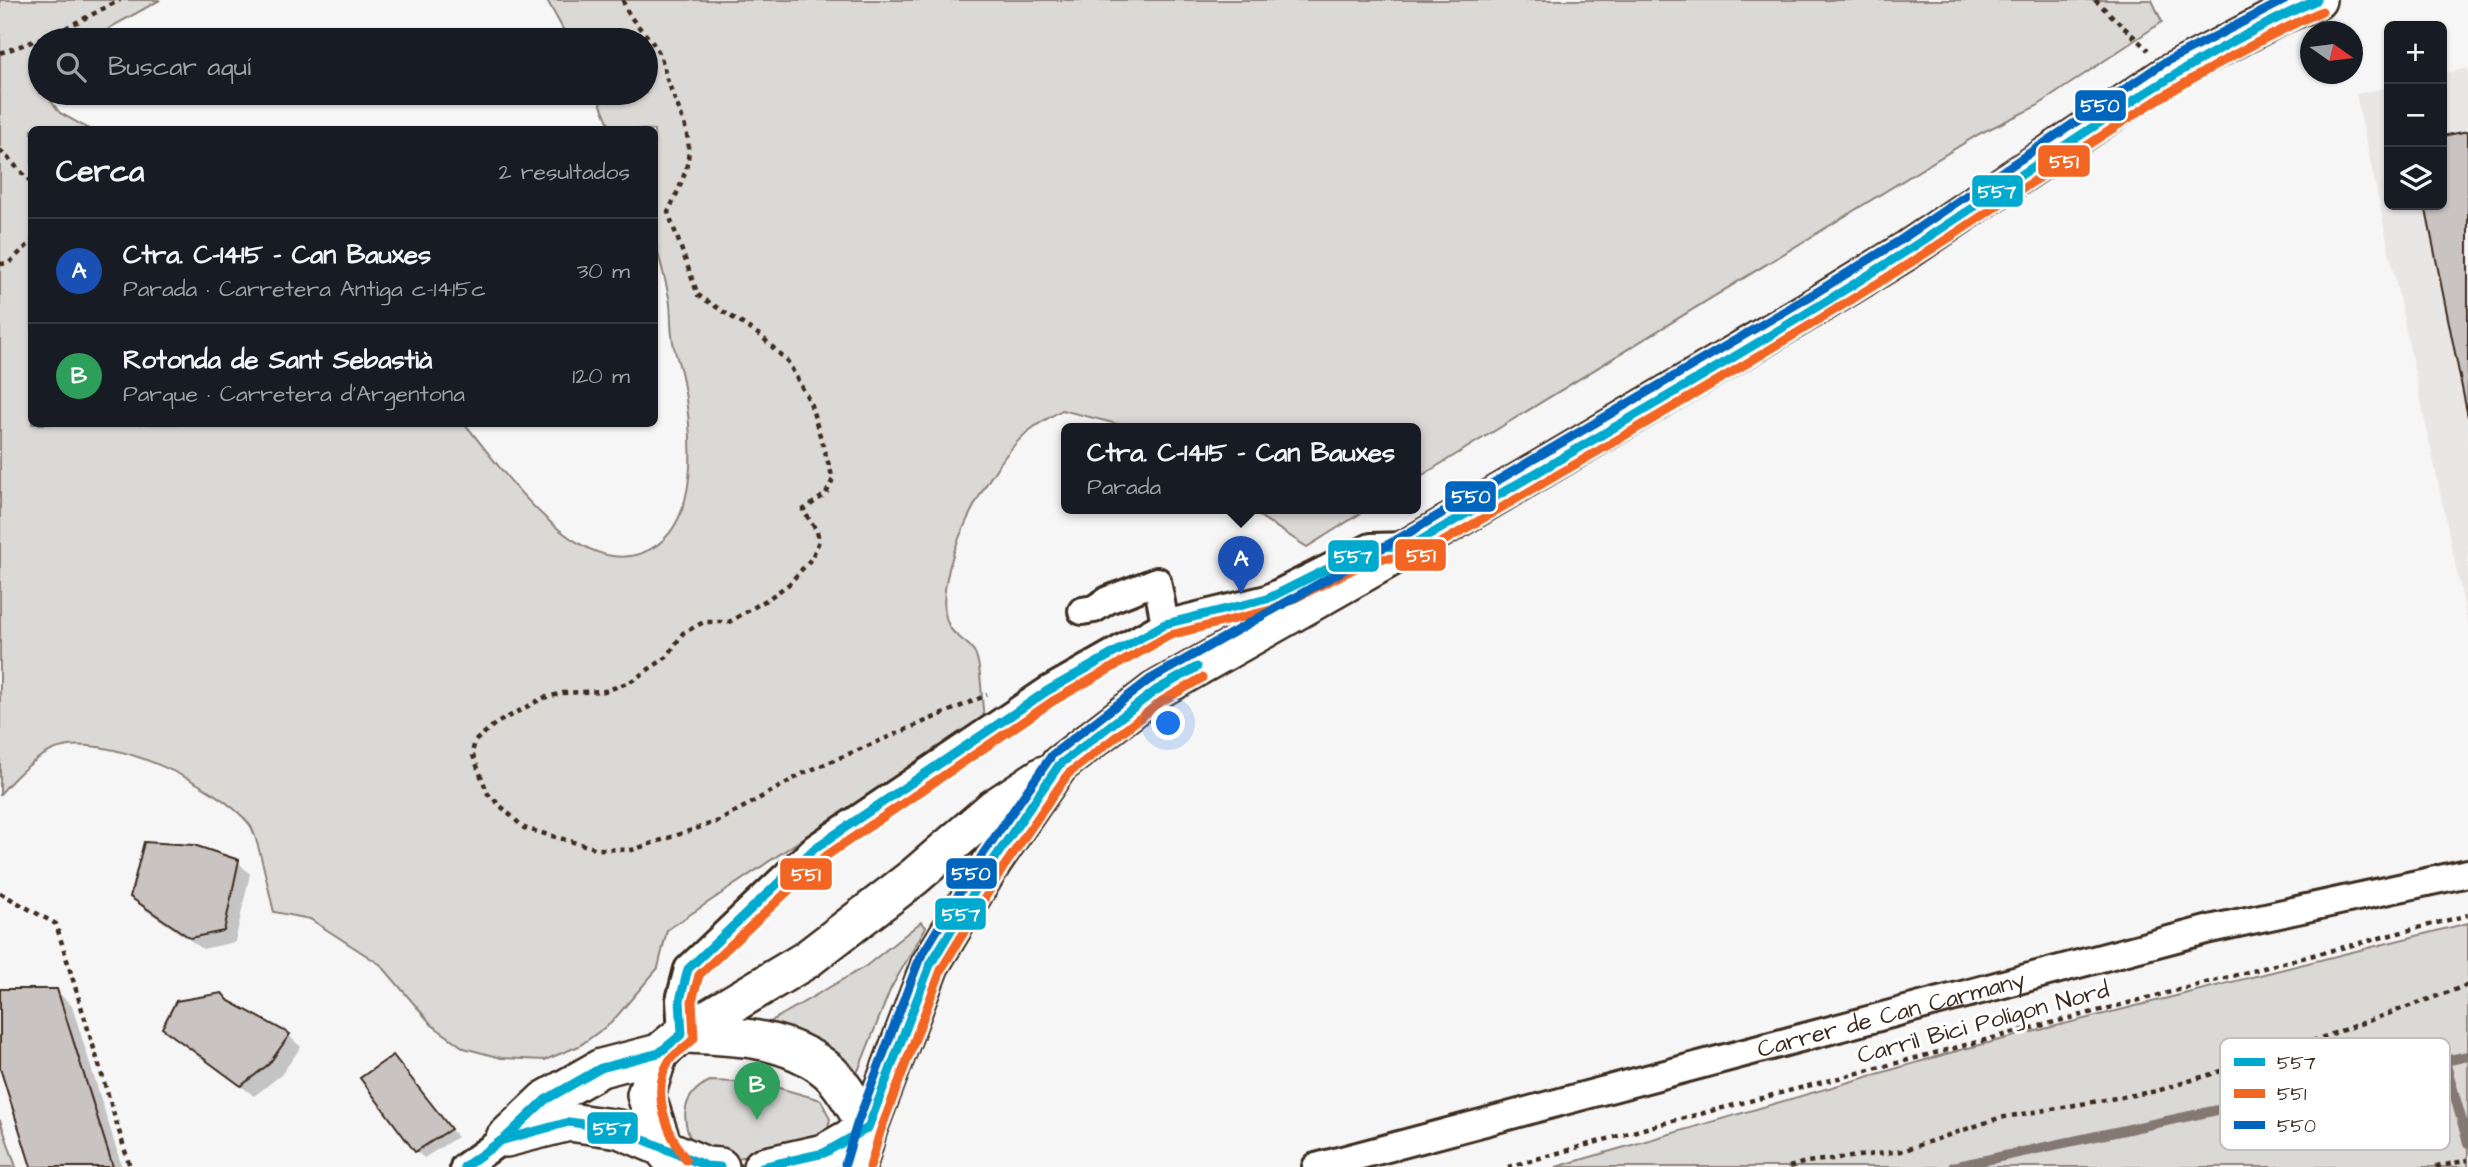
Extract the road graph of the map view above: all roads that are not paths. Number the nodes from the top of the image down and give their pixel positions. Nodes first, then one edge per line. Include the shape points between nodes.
1 (2317, 0) edge
2 (1411, 545) junction
3 (1082, 611) dead end
4 (1165, 624) junction
5 (1059, 765) junction
6 (2468, 873) edge
7 (670, 1043) junction
8 (868, 1128) junction
9 (505, 1138) junction
10 (670, 1158) edge
11 (464, 1167) edge
12 (720, 1167) edge
13 (762, 1167) edge
14 (857, 1167) edge
15 (1316, 1167) edge

1 - 2 street via 2169,74 1906,251
2 - 4 street via 1371,547 1267,599
2 - 5 street via 1155,691
3 - 4 street via 1157,581
4 - 7 street via 1047,691 815,848 688,969
5 - 7 street via 994,808 806,960
5 - 8 street via 930,965
6 - 15 street, Carrer de Can Carmany via 2210,929
7 - 8 street via 745,1036 790,1048 828,1071
7 - 9 street via 601,1068 545,1100
7 - 10 street via 646,1095
8 - 13 street via 824,1153
8 - 14 street
9 - 10 street via 569,1122 619,1129
9 - 11 street
10 - 12 street

